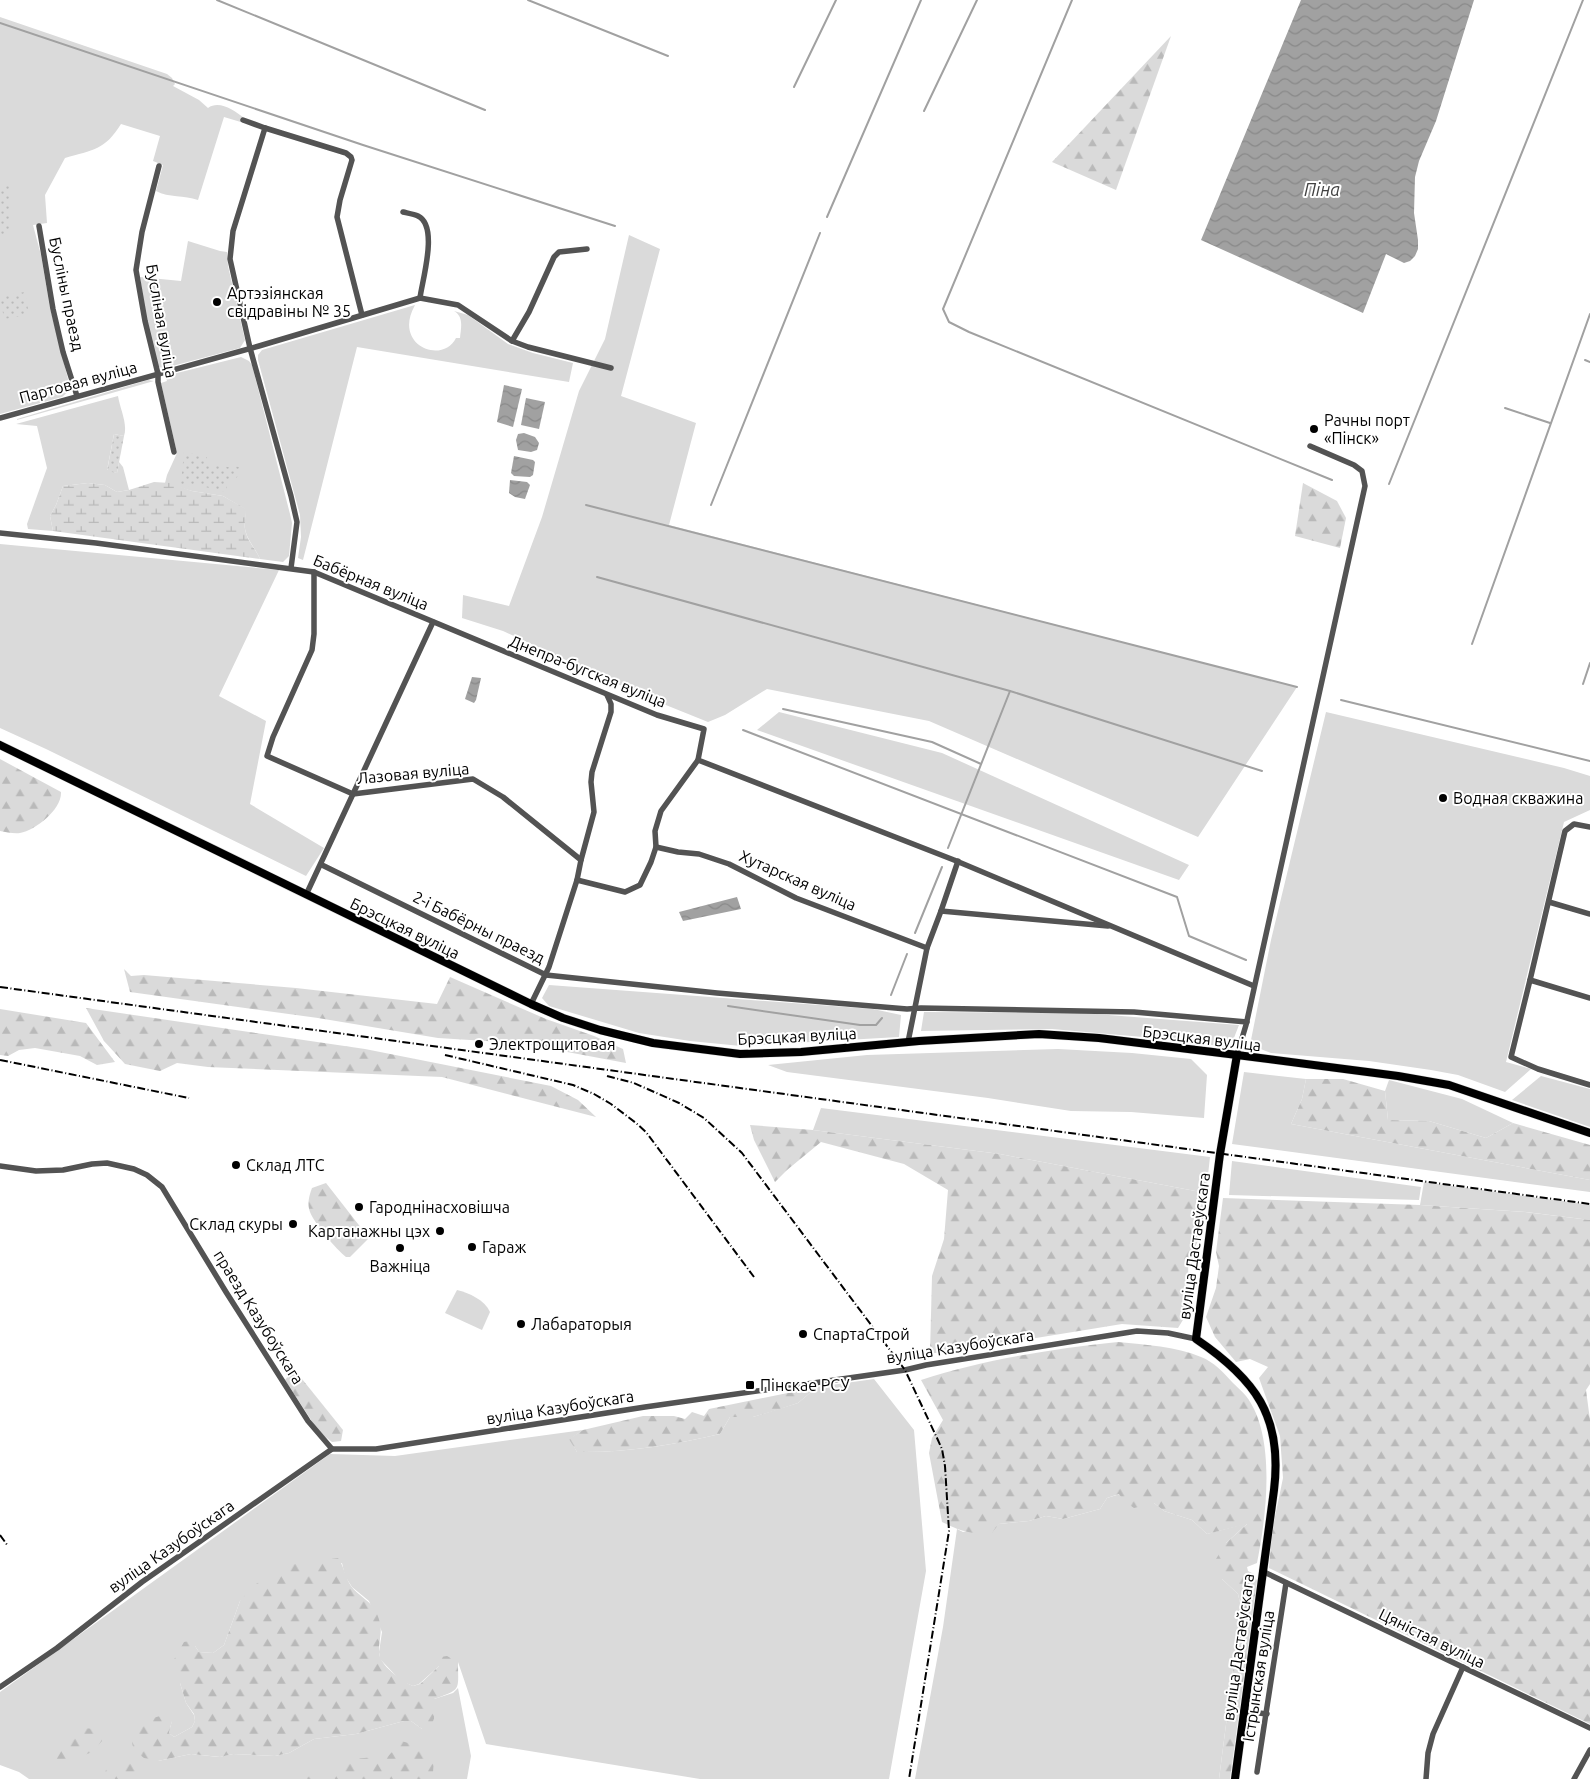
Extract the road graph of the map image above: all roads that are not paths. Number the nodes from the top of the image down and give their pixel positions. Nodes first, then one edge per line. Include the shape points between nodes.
1 (243, 120) dead end
2 (266, 128) junction
3 (159, 166) dead end
4 (403, 212) dead end
5 (39, 226) dead end
6 (587, 250) dead end
7 (420, 298) junction
8 (362, 314) junction
9 (512, 341) junction
10 (250, 348) junction
11 (611, 368) dead end
12 (158, 374) junction
13 (77, 396) junction
14 (0, 418) edge
15 (1310, 446) dead end
16 (174, 452) dead end
17 (0, 533) edge
18 (291, 568) junction
19 (314, 572) junction
20 (433, 622) junction
21 (607, 695) junction
22 (0, 745) edge
23 (698, 760) junction
24 (353, 794) junction
25 (1590, 827) edge
26 (656, 847) junction
27 (581, 860) junction
28 (958, 861) junction
29 (322, 864) junction
30 (577, 880) junction
31 (306, 895) junction
32 (1549, 902) junction
33 (941, 911) junction
34 (1590, 914) edge
35 (1115, 926) junction
36 (927, 948) junction
37 (546, 975) junction
38 (1530, 980) junction
39 (1254, 986) junction
40 (1590, 998) edge
41 (531, 1004) junction
42 (915, 1009) junction
43 (1247, 1022) junction
44 (908, 1042) junction
45 (1237, 1055) junction
46 (1590, 1085) edge
47 (1590, 1133) edge
48 (0, 1166) edge
49 (1196, 1339) junction
50 (332, 1448) junction
51 (1262, 1572) junction
52 (1286, 1583) junction
53 (1463, 1667) junction
54 (0, 1687) edge
55 (1243, 1711) junction
56 (1267, 1714) junction
57 (1590, 1728) edge
58 (1590, 1750) edge
59 (1257, 1772) dead end
60 (1234, 1779) edge
61 (1426, 1779) edge
62 (1574, 1779) edge

1 - 2 street
2 - 8 street via 351,157 336,217
2 - 10 street via 230,248
3 - 12 street, Бусліная вуліца via 136,270
4 - 7 street via 418,216 426,227 429,251
5 - 13 street, Бусліны праезд via 53,309
6 - 9 street via 559,252 554,257
7 - 8 street, Партовая вуліца
7 - 9 street, Партовая вуліца via 458,305
8 - 10 street, Партовая вуліца
9 - 11 street, Партовая вуліца via 528,348
10 - 12 street, Партовая вуліца
10 - 18 street via 297,522
12 - 13 street, Партовая вуліца
12 - 16 street, Бусліная вуліца
13 - 14 street, Партовая вуліца
15 - 39 street, вуліца Дастаеўскага via 1354,465 1362,471 1365,486
17 - 18 street, Бабёрная вуліца
18 - 19 street, Бабёрная вуліца
19 - 20 street, Бабёрная вуліца
19 - 24 street, Лазовая вуліца via 312,650 267,756
20 - 21 street, Днепра-бугская вуліца
20 - 24 street, Бабёрная вуліца
21 - 23 street, Днепра-бугская вуліца via 704,729
21 - 27 street via 611,710 592,772 594,812
22 - 31 main road, Брэсцкая вуліца
23 - 26 street, Днепра-бугская вуліца via 661,811 655,831
23 - 28 street
24 - 27 street, Лазовая вуліца via 474,779 503,797
24 - 29 street, Бабёрная вуліца
25 - 32 street via 1574,824 1565,831
26 - 30 street via 640,885 625,892
26 - 36 street, Хутарская вуліца via 699,854 729,864 796,898
27 - 30 street
28 - 33 street
28 - 35 street
29 - 31 street, Бабёрная вуліца
29 - 37 street, 2-і Бабёрны праезд
30 - 37 street, 2-і Бабёрны праезд
31 - 41 main road, Брэсцкая вуліца
32 - 34 street
32 - 38 street
33 - 35 street
33 - 36 street
35 - 39 street
36 - 42 street
37 - 41 street
37 - 42 street
38 - 40 street
38 - 46 street via 1511,1057
39 - 43 street, вуліца Дастаеўскага
41 - 44 main road, Брэсцкая вуліца via 563,1018 653,1043 740,1054
42 - 43 street via 1134,1012
42 - 44 street
43 - 45 street, вуліца Дастаеўскага
44 - 45 main road, Брэсцкая вуліца via 1048,1034
45 - 47 main road, Брэсцкая вуліца via 1449,1085
45 - 49 main road, вуліца Дастаеўскага via 1220,1154
48 - 50 street, праезд Казубоўскага via 36,1171 107,1163 134,1169 162,1187 308,1421
49 - 50 street, вуліца Казубоўскага via 1137,1331 905,1370 462,1437 376,1449
49 - 51 main road, вуліца Дастаеўскага via 1241,1375 1260,1399 1270,1423 1276,1473
50 - 54 street, вуліца Казубоўскага
51 - 52 street, Цяністая вуліца
51 - 55 main road, вуліца Дастаеўскага
52 - 53 street, Цяністая вуліца
52 - 56 street, Істрынская вуліца
53 - 57 street, Цяністая вуліца
53 - 61 street via 1433,1734
55 - 56 street
55 - 60 main road, вуліца Дастаеўскага
56 - 59 street, Істрынская вуліца
58 - 62 street

